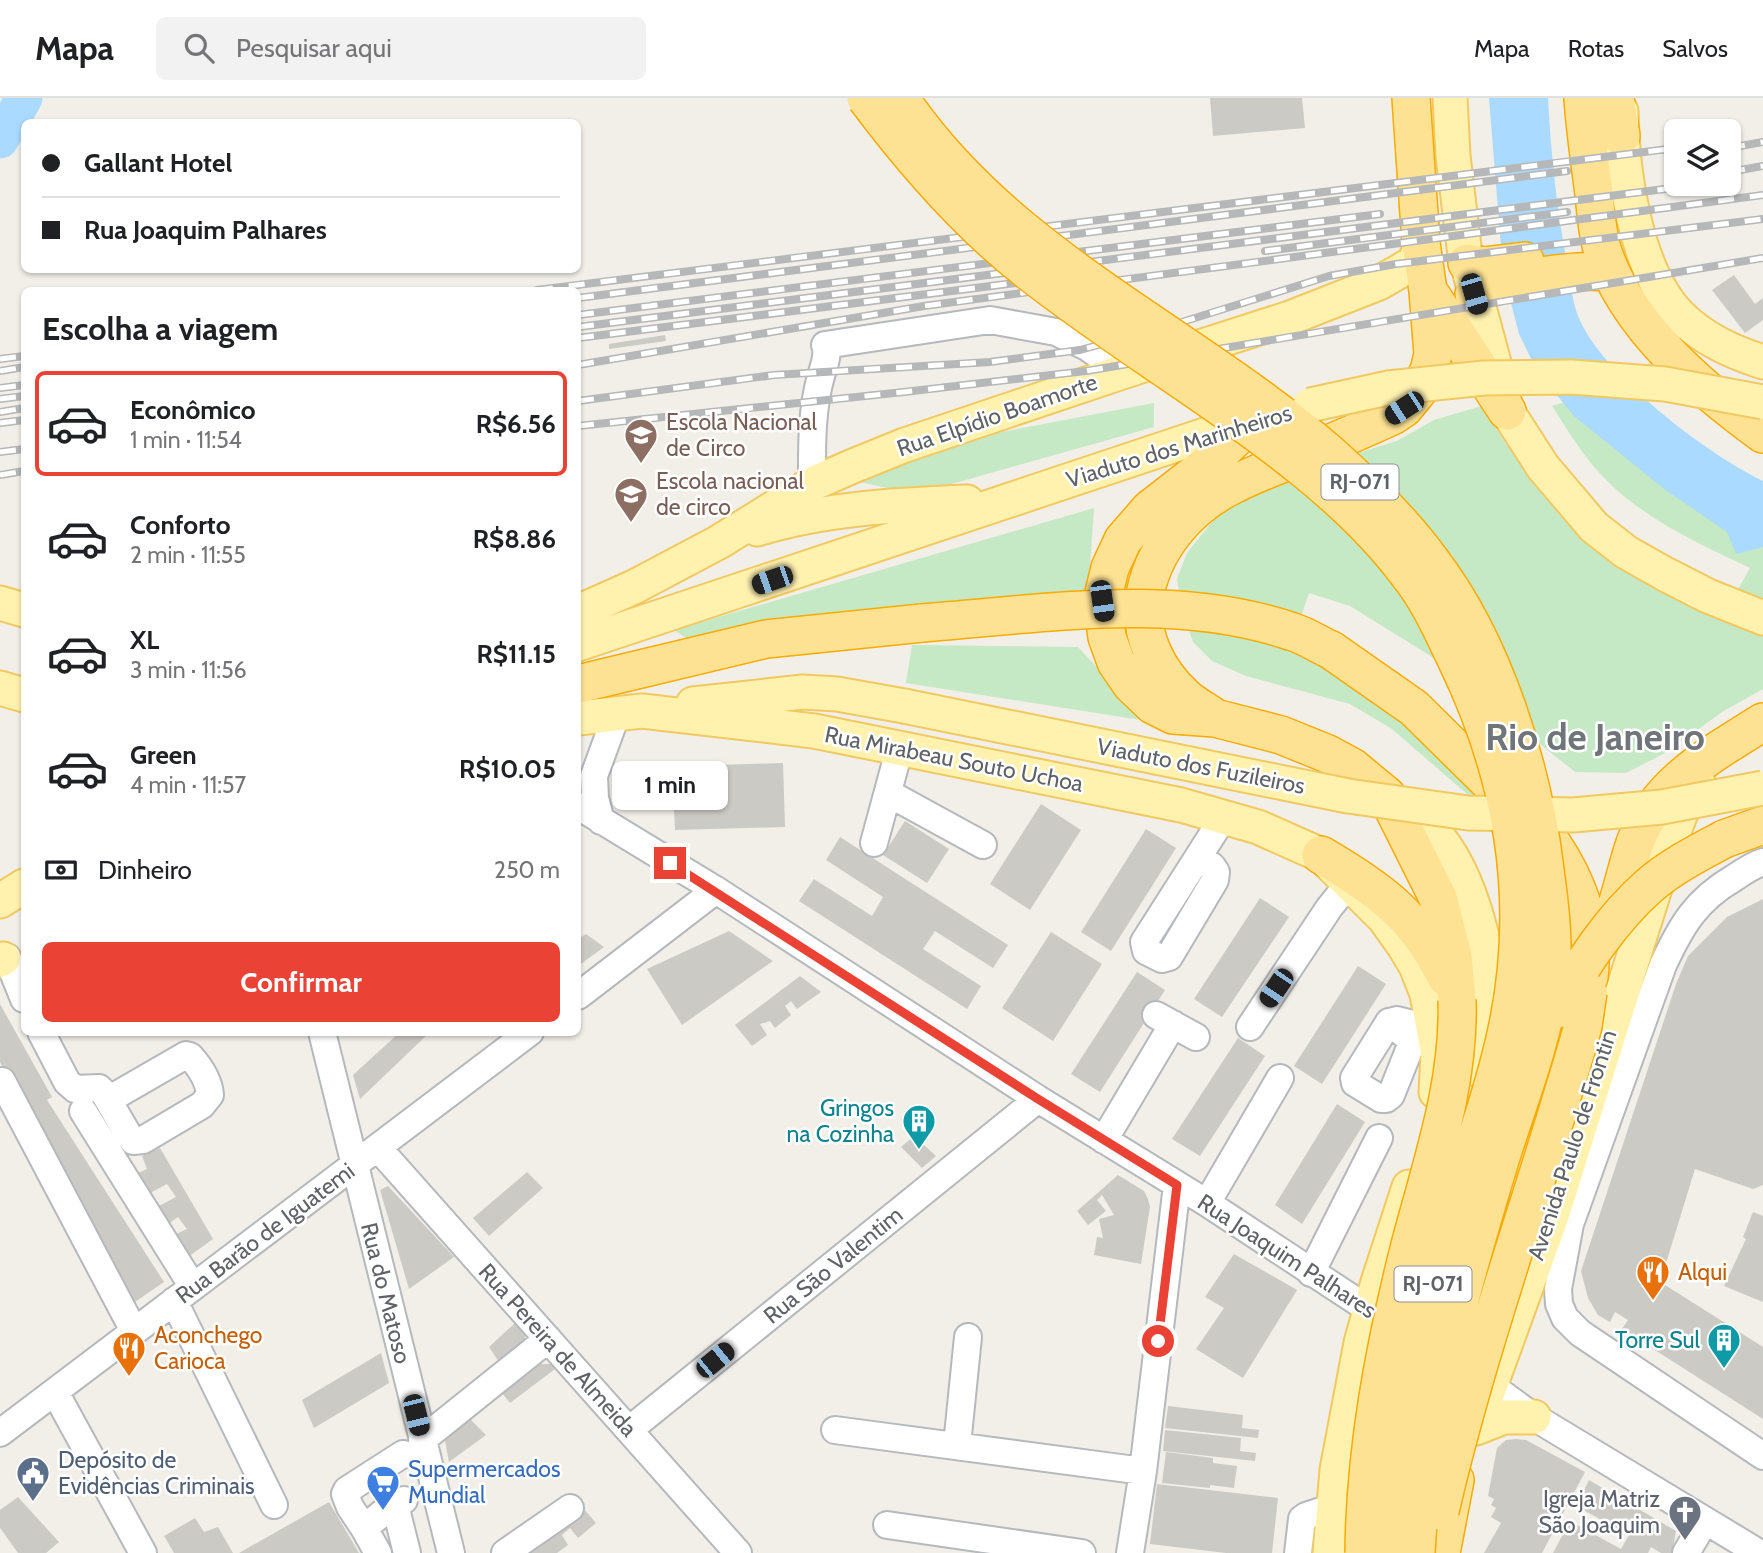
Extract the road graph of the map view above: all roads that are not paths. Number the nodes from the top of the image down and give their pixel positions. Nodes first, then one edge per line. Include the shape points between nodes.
1 (866, 98) edge
2 (900, 98) edge
3 (1411, 98) edge
4 (1450, 98) edge
5 (1583, 98) edge
6 (1618, 98) edge
7 (1621, 136) joint
8 (1421, 243) junction
9 (1595, 263) junction
10 (1486, 276) junction
11 (1428, 291) junction
12 (1763, 362) edge
13 (1122, 372) junction
14 (1507, 411) junction
15 (1258, 417) junction
16 (1759, 422) edge
17 (812, 484) junction
18 (1005, 501) junction
19 (719, 542) junction
20 (581, 611) edge
21 (1763, 618) edge
22 (616, 633) junction
23 (581, 644) edge
24 (581, 657) edge
25 (581, 683) edge
26 (0, 688) edge
27 (21, 694) edge
28 (629, 712) junction
29 (581, 718) edge
30 (1215, 718) junction
31 (1763, 722) edge
32 (900, 747) junction
33 (1724, 747) junction
34 (1763, 788) edge
35 (888, 793) junction
36 (1387, 796) junction
37 (581, 808) edge
38 (1223, 818) junction
39 (1528, 818) junction
40 (601, 821) junction
41 (1763, 825) edge
42 (874, 843) dead end
43 (983, 845) dead end
44 (1321, 855) junction
45 (1198, 860) dead end
46 (1763, 862) edge
47 (1349, 883) junction
48 (21, 888) edge
49 (716, 890) junction
50 (0, 901) edge
51 (7, 956) edge
52 (1589, 982) junction
53 (21, 991) edge
54 (581, 994) edge
55 (1445, 1012) junction
56 (1175, 1025) dead end
57 (1525, 1026) junction
58 (1250, 1027) dead end
59 (1382, 1032) junction
60 (43, 1036) edge
61 (323, 1036) edge
62 (525, 1036) edge
63 (1280, 1078) dead end
64 (2, 1082) dead end
65 (1038, 1099) junction
66 (108, 1100) dead end
67 (83, 1111) dead end
68 (1380, 1138) dead end
69 (1104, 1140) junction
70 (1587, 1143) junction
71 (378, 1148) junction
72 (354, 1166) junction
73 (1177, 1185) junction
74 (1207, 1203) junction
75 (1560, 1222) junction
76 (1311, 1273) junction
77 (183, 1294) junction
78 (1370, 1311) junction
79 (134, 1331) junction
80 (1406, 1331) junction
81 (968, 1337) dead end
82 (548, 1339) junction
83 (1490, 1385) junction
84 (55, 1392) junction
85 (1534, 1417) junction
86 (1476, 1428) junction
87 (629, 1430) junction
88 (835, 1430) dead end
89 (0, 1433) edge
90 (957, 1445) junction
91 (412, 1447) junction
92 (1763, 1456) edge
93 (1143, 1471) junction
94 (412, 1495) junction
95 (274, 1505) dead end
96 (1334, 1507) junction
97 (570, 1508) dead end
98 (1705, 1521) junction
99 (887, 1525) dead end
100 (364, 1528) junction
101 (992, 1547) edge
102 (1342, 1551) edge
103 (143, 1553) edge
104 (378, 1553) edge
105 (407, 1553) edge
106 (451, 1553) edge
107 (505, 1553) edge
108 (738, 1553) edge
109 (1082, 1553) edge
110 (1130, 1553) edge
111 (1298, 1553) edge
112 (1387, 1553) edge
113 (1416, 1553) edge
114 (1430, 1553) edge
115 (1442, 1553) edge
116 (1686, 1553) edge
117 (1759, 1553) edge

1 - 57 highway, RJ-071, bridge via 956,205 1025,269 1307,471 1363,522 1410,576 1465,677 1504,786 1515,844 1520,909 1516,972
2 - 57 highway, RJ-071, bridge via 966,179 1016,225 1081,277 1251,391 1328,453 1385,506 1433,562 1491,668 1516,734 1542,838 1550,906 1551,981
3 - 8 highway
4 - 10 main road via 1453,156
5 - 9 highway via 1600,242
6 - 7 highway
7 - 12 main road via 1637,227 1658,286 1698,331 1723,347
8 - 11 highway
8 - 13 main road, Rua Elpídio Boamorte via 1415,261 1379,283 1290,318
9 - 10 highway
9 - 16 highway via 1679,363
10 - 14 main road
11 - 14 highway
11 - 30 highway via 1433,354 1429,371 1404,408 1232,485 1177,528 1158,555 1147,581 1143,612 1147,639 1160,668 1178,690
13 - 17 main road, Rua Elpídio Boamorte via 905,446
13 - 17 street via 1056,332 990,320 825,345 828,352 812,434
14 - 21 main road via 1543,467 1594,527 1665,574
15 - 16 main road, Viaduto dos Marinheiros, bridge via 1388,388 1484,378 1571,377 1665,384
15 - 18 main road, Viaduto dos Marinheiros
15 - 30 highway via 1132,529 1110,568 1102,601 1116,662 1132,684 1153,705 1173,715
17 - 19 main road, Rua Elpídio Boamorte
18 - 19 main road via 883,505 795,519
18 - 22 main road, Viaduto dos Marinheiros
19 - 20 main road, Rua Elpídio Boamorte
22 - 23 main road, Viaduto dos Marinheiros
22 - 24 main road
25 - 39 highway, bridge via 766,639 922,623 1166,608 1253,621 1294,632 1331,650 1415,708
26 - 27 main road
28 - 29 main road, Rua Mirabeau Souto Uchoa
28 - 32 main road, Rua Mirabeau Souto Uchoa via 814,731
28 - 34 main road, Viaduto dos Fuzileiros, bridge via 773,694 837,694 1348,796 1468,813 1573,815 1662,807
28 - 40 street via 594,776
30 - 36 highway via 1280,735 1328,754
31 - 33 highway
32 - 35 street
32 - 38 main road, Rua Mirabeau Souto Uchoa via 1181,805
33 - 52 highway via 1687,771 1657,803 1635,844
33 - 70 main road, Avenida Paulo de Frontin via 1703,774 1669,844
35 - 42 street
35 - 43 street
36 - 55 highway via 1438,898 1453,956
36 - 80 main road via 1424,822 1448,851 1476,915 1490,988 1483,1075
37 - 40 street, Rua Joaquim Palhares
38 - 44 main road, Rua Mirabeau Souto Uchoa via 1258,827
38 - 45 street
39 - 52 highway via 1559,854 1583,901
39 - 115 highway via 1541,914 1541,1095 1471,1380
40 - 49 street, Rua Joaquim Palhares
41 - 57 highway, bridge via 1685,859 1651,884 1615,919 1572,982
44 - 47 main road
44 - 55 highway via 1362,879 1407,916 1428,943
46 - 70 street, Avenida Paulo de Frontin via 1718,887 1693,909 1675,938
47 - 55 main road via 1384,918 1416,966 1427,994
47 - 58 street
48 - 50 main road
49 - 54 street
49 - 65 street, Rua Joaquim Palhares
51 - 53 street
52 - 114 highway, bridge via 1583,1026 1484,1348
55 - 59 street via 1417,1025 1397,1020
55 - 78 main road via 1436,1097
55 - 102 highway, bridge via 1458,1036 1452,1081 1401,1280 1377,1396 1368,1470
56 - 69 street
57 - 112 highway, RJ-071, bridge via 1469,1165 1437,1266 1409,1393
57 - 113 highway, RJ-071, bridge via 1444,1360 1427,1446
59 - 59 street via 1405,1062 1386,1099 1353,1078
60 - 66 street via 67,1082 75,1089 99,1088
61 - 72 street, Rua do Matoso
62 - 71 street, Rua Barão de Iguatemi
63 - 74 street
64 - 79 street
65 - 69 street, Rua Joaquim Palhares
65 - 87 street, Rua São Valentim
67 - 77 street
68 - 76 street
69 - 73 street, Rua Joaquim Palhares
70 - 75 main road, Avenida Paulo de Frontin
70 - 75 main road
71 - 72 street, Rua Barão de Iguatemi
71 - 82 street, Rua Pereira de Almeida
72 - 77 street, Rua Barão de Iguatemi
72 - 91 street, Rua do Matoso
73 - 74 street, Rua Joaquim Palhares
73 - 93 street
74 - 76 street, Rua Joaquim Palhares
75 - 83 main road, Avenida Paulo de Frontin
75 - 92 street via 1558,1289 1565,1318 1590,1341
76 - 78 street, Rua Joaquim Palhares
77 - 79 street, Rua Barão de Iguatemi
77 - 95 street
78 - 80 street, Rua Joaquim Palhares
78 - 96 main road via 1336,1470
79 - 84 street, Rua Barão de Iguatemi
80 - 102 main road
81 - 90 street
82 - 87 street, Rua Pereira de Almeida
82 - 91 street
83 - 85 street
83 - 86 main road, Avenida Paulo de Frontin
84 - 89 street, Rua Barão de Iguatemi
84 - 103 street
85 - 86 main road via 1504,1417
85 - 98 street
86 - 115 main road, Avenida Paulo de Frontin
87 - 108 street, Rua Pereira de Almeida
88 - 90 street
90 - 93 street
91 - 94 street, Rua do Matoso
91 - 100 street via 347,1490 346,1499
93 - 110 street
94 - 100 street
94 - 105 street
94 - 106 street, Rua do Matoso
96 - 102 main road
96 - 111 street via 1302,1519
97 - 107 street
98 - 116 street
98 - 117 street
99 - 101 street
100 - 104 street
101 - 109 street

